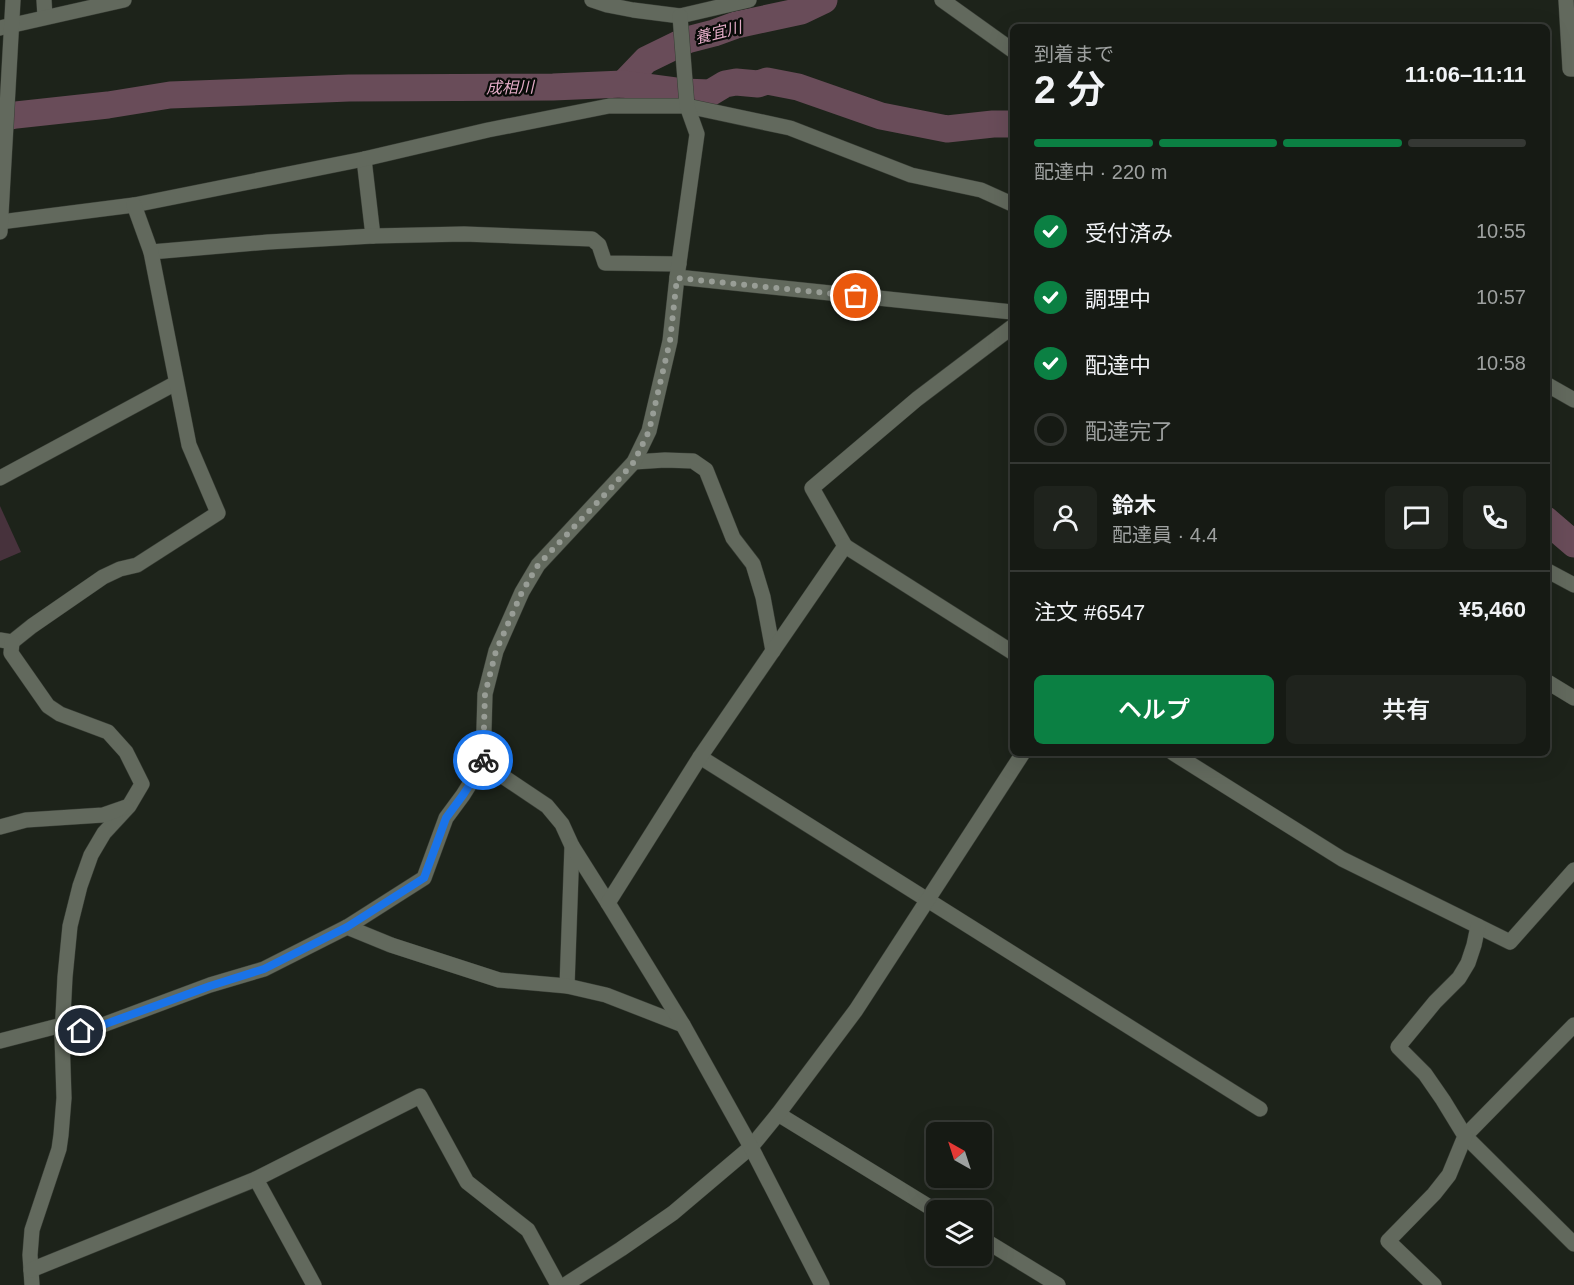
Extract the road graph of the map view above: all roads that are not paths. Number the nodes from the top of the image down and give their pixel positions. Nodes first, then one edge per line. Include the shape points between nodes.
1 (13, 0) edge
2 (44, 0) edge
3 (123, 0) edge
4 (592, 0) edge
5 (749, 0) edge
6 (942, 0) edge
7 (1566, 0) edge
8 (680, 16) junction
9 (45, 17) junction
10 (6, 27) edge
11 (1010, 49) edge
12 (1574, 69) edge
13 (687, 106) junction
14 (364, 159) junction
15 (1010, 203) edge
16 (134, 205) junction
17 (0, 225) edge
18 (373, 236) junction
19 (151, 252) junction
20 (678, 271) junction
21 (1010, 312) edge
22 (1010, 329) edge
23 (176, 383) junction
24 (1550, 386) edge
25 (1574, 400) edge
26 (634, 462) junction
27 (0, 478) edge
28 (845, 546) junction
29 (1550, 572) edge
30 (1574, 585) edge
31 (6, 641) edge
32 (773, 651) junction
33 (1010, 651) edge
34 (1550, 683) edge
35 (1574, 698) edge
36 (1021, 756) edge
37 (1178, 756) edge
38 (700, 757) junction
39 (483, 764) junction
40 (129, 806) junction
41 (0, 827) edge
42 (573, 846) junction
43 (1574, 870) edge
44 (927, 901) junction
45 (608, 903) junction
46 (1478, 926) junction
47 (347, 927) junction
48 (567, 986) junction
49 (683, 1025) junction
50 (1574, 1025) edge
51 (62, 1031) junction
52 (0, 1041) edge
53 (1260, 1109) dead end
54 (778, 1114) junction
55 (1465, 1136) junction
56 (750, 1147) junction
57 (256, 1179) junction
58 (926, 1205) edge
59 (1574, 1244) edge
60 (992, 1245) edge
61 (31, 1278) edge
62 (314, 1285) edge
63 (558, 1285) edge
64 (564, 1285) edge
65 (822, 1285) edge
66 (1058, 1285) edge
67 (1434, 1285) edge

1 - 10 street
2 - 9 street
3 - 9 street
4 - 8 street
5 - 8 street
6 - 11 street
7 - 12 street via 1570,69
8 - 13 street
9 - 10 street
10 - 17 street
13 - 14 street via 609,106
13 - 15 street via 790,128 911,174 981,190
13 - 20 street via 697,134
14 - 16 street
14 - 18 street
16 - 17 street
16 - 19 street
18 - 19 street
18 - 20 street via 464,234 592,239 599,245 605,263
19 - 23 street
20 - 21 street
20 - 26 street via 670,341 660,385 649,431
22 - 28 street via 917,399 812,488
23 - 27 street
23 - 31 street via 189,445 219,513 137,565 103,576
24 - 25 street
26 - 32 street via 693,461 706,470 733,538 753,564
26 - 39 street via 538,565 522,592 496,651 485,694
28 - 32 street
28 - 33 street
29 - 30 street
31 - 40 street via 48,706 108,732 126,752 142,784
32 - 38 street
34 - 35 street
36 - 44 street
37 - 46 street via 1342,859
38 - 44 street
38 - 45 street
39 - 42 street via 548,806
39 - 47 street via 446,818 424,878
40 - 41 street via 103,815 26,819
40 - 51 street via 104,833 80,886 70,926
42 - 45 street
42 - 48 street
43 - 46 street via 1510,942
44 - 53 street
44 - 54 street via 856,1010
45 - 49 street
46 - 55 street via 1468,963 1459,978 1398,1047 1425,1074
47 - 48 street via 499,980
47 - 51 street via 264,969 100,1026
48 - 49 street via 606,995
49 - 56 street
50 - 55 street
51 - 52 street
51 - 61 street via 64,1098 59,1149 32,1230
54 - 56 street
54 - 58 street
55 - 59 street
55 - 67 street via 1449,1175 1388,1241
56 - 64 street via 673,1213
56 - 65 street
57 - 61 street
57 - 62 street
57 - 63 street via 420,1096 467,1182 528,1230
60 - 66 street

